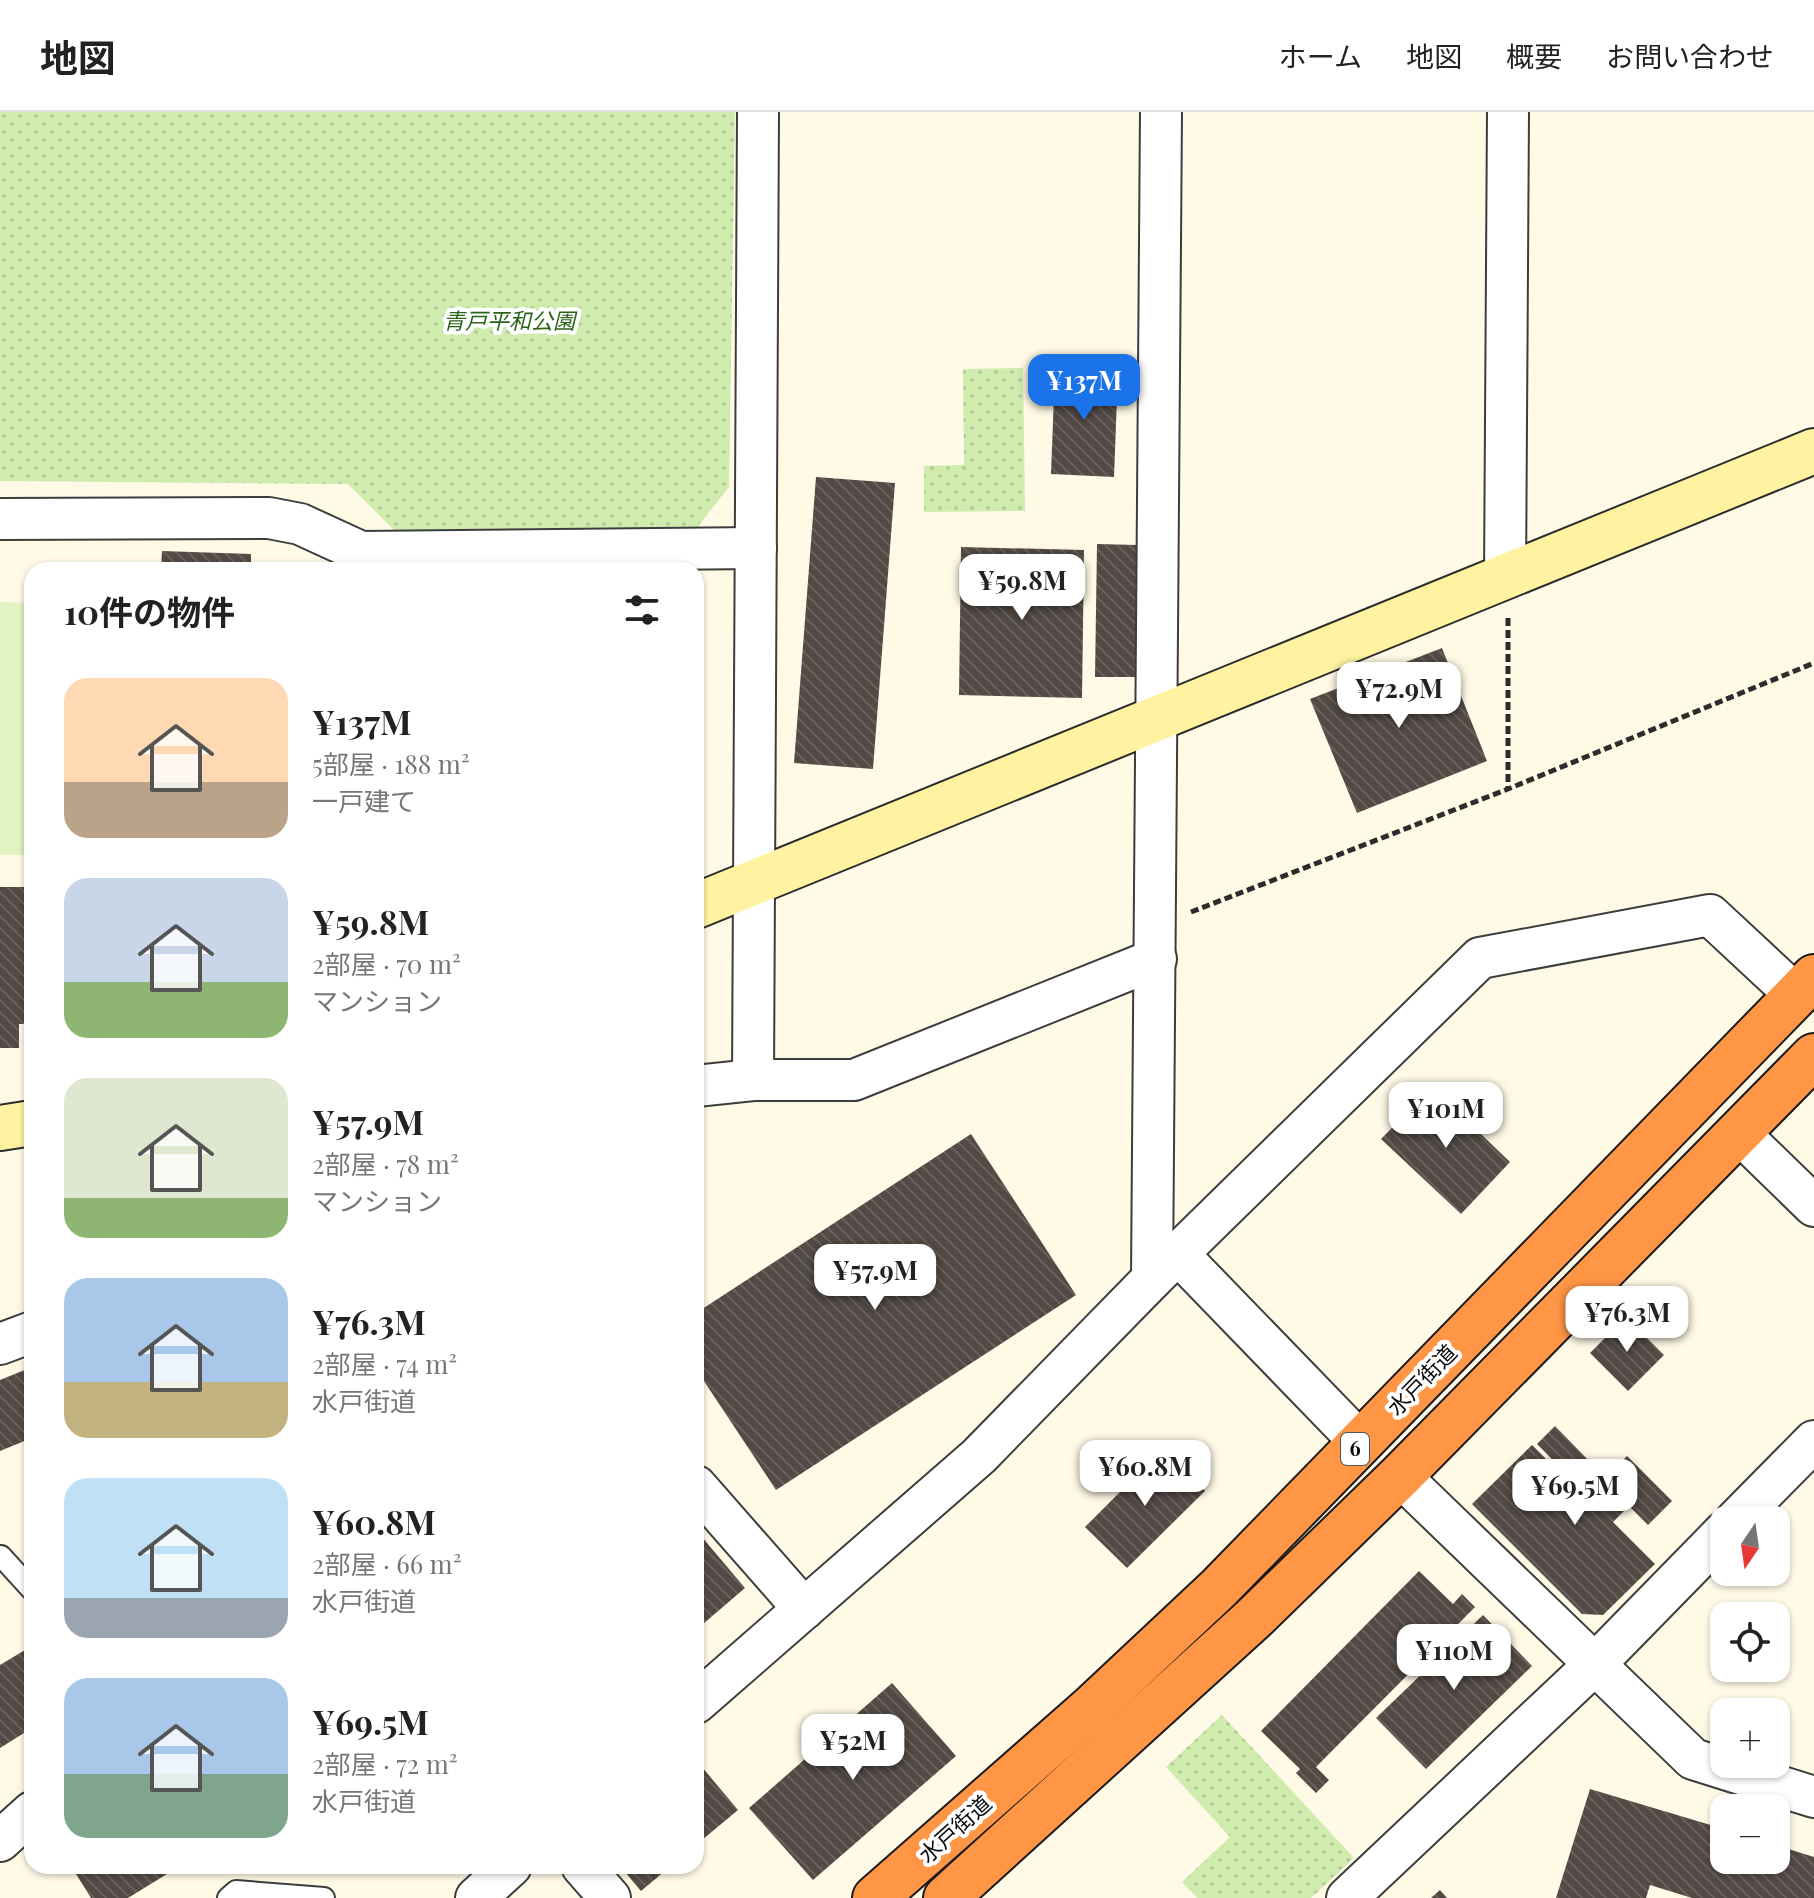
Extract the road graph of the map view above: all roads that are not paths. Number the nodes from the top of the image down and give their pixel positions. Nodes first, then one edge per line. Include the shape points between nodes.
1 (758, 112) edge
2 (1161, 112) edge
3 (1508, 112) edge
4 (1814, 451) edge
5 (0, 519) edge
6 (756, 548) junction
7 (356, 561) edge
8 (1505, 578) junction
9 (1158, 717) junction
10 (755, 882) junction
11 (704, 903) edge
12 (1156, 943) junction
13 (1805, 986) edge
14 (1814, 1056) edge
15 (753, 1080) junction
16 (704, 1085) edge
17 (24, 1124) edge
18 (0, 1128) edge
19 (1739, 1133) junction
20 (1814, 1206) edge
21 (1165, 1267) junction
22 (24, 1335) edge
23 (0, 1344) edge
24 (1814, 1441) edge
25 (1361, 1443) junction
26 (1400, 1476) junction
27 (704, 1495) edge
28 (1750, 1506) edge
29 (1710, 1546) edge
30 (1, 1556) edge
31 (24, 1581) edge
32 (804, 1609) junction
33 (1595, 1664) junction
34 (704, 1696) edge
35 (1814, 1797) edge
36 (24, 1819) edge
37 (0, 1841) edge
38 (502, 1874) edge
39 (589, 1874) edge
40 (228, 1898) edge
41 (324, 1898) edge
42 (476, 1898) edge
43 (610, 1898) edge
44 (875, 1898) edge
45 (946, 1898) edge
46 (1347, 1898) edge

1 - 6 street
2 - 9 street
3 - 8 street
4 - 8 street
5 - 7 street via 269,518 300,524
6 - 7 street
6 - 10 street
8 - 9 street
9 - 10 street
9 - 12 street
10 - 11 street
10 - 15 street
12 - 15 street via 854,1080
12 - 21 street
13 - 21 street via 1710,915 1480,958
13 - 25 highway, 水戸街道 / 6
14 - 19 highway, 水戸街道 / 6
15 - 16 street
17 - 18 street
19 - 20 street
19 - 26 highway, 水戸街道 / 6
21 - 25 street
21 - 32 street via 979,1456
22 - 23 street
24 - 28 street
25 - 44 highway, 水戸街道 / 6 via 1219,1588
26 - 33 street
26 - 45 highway, 水戸街道 / 6 via 1253,1619
27 - 32 street
29 - 33 street
30 - 31 lane
32 - 34 street
33 - 35 street via 1693,1759
33 - 46 street
36 - 37 street
38 - 42 street
39 - 43 street
40 - 41 lane via 236,1891

